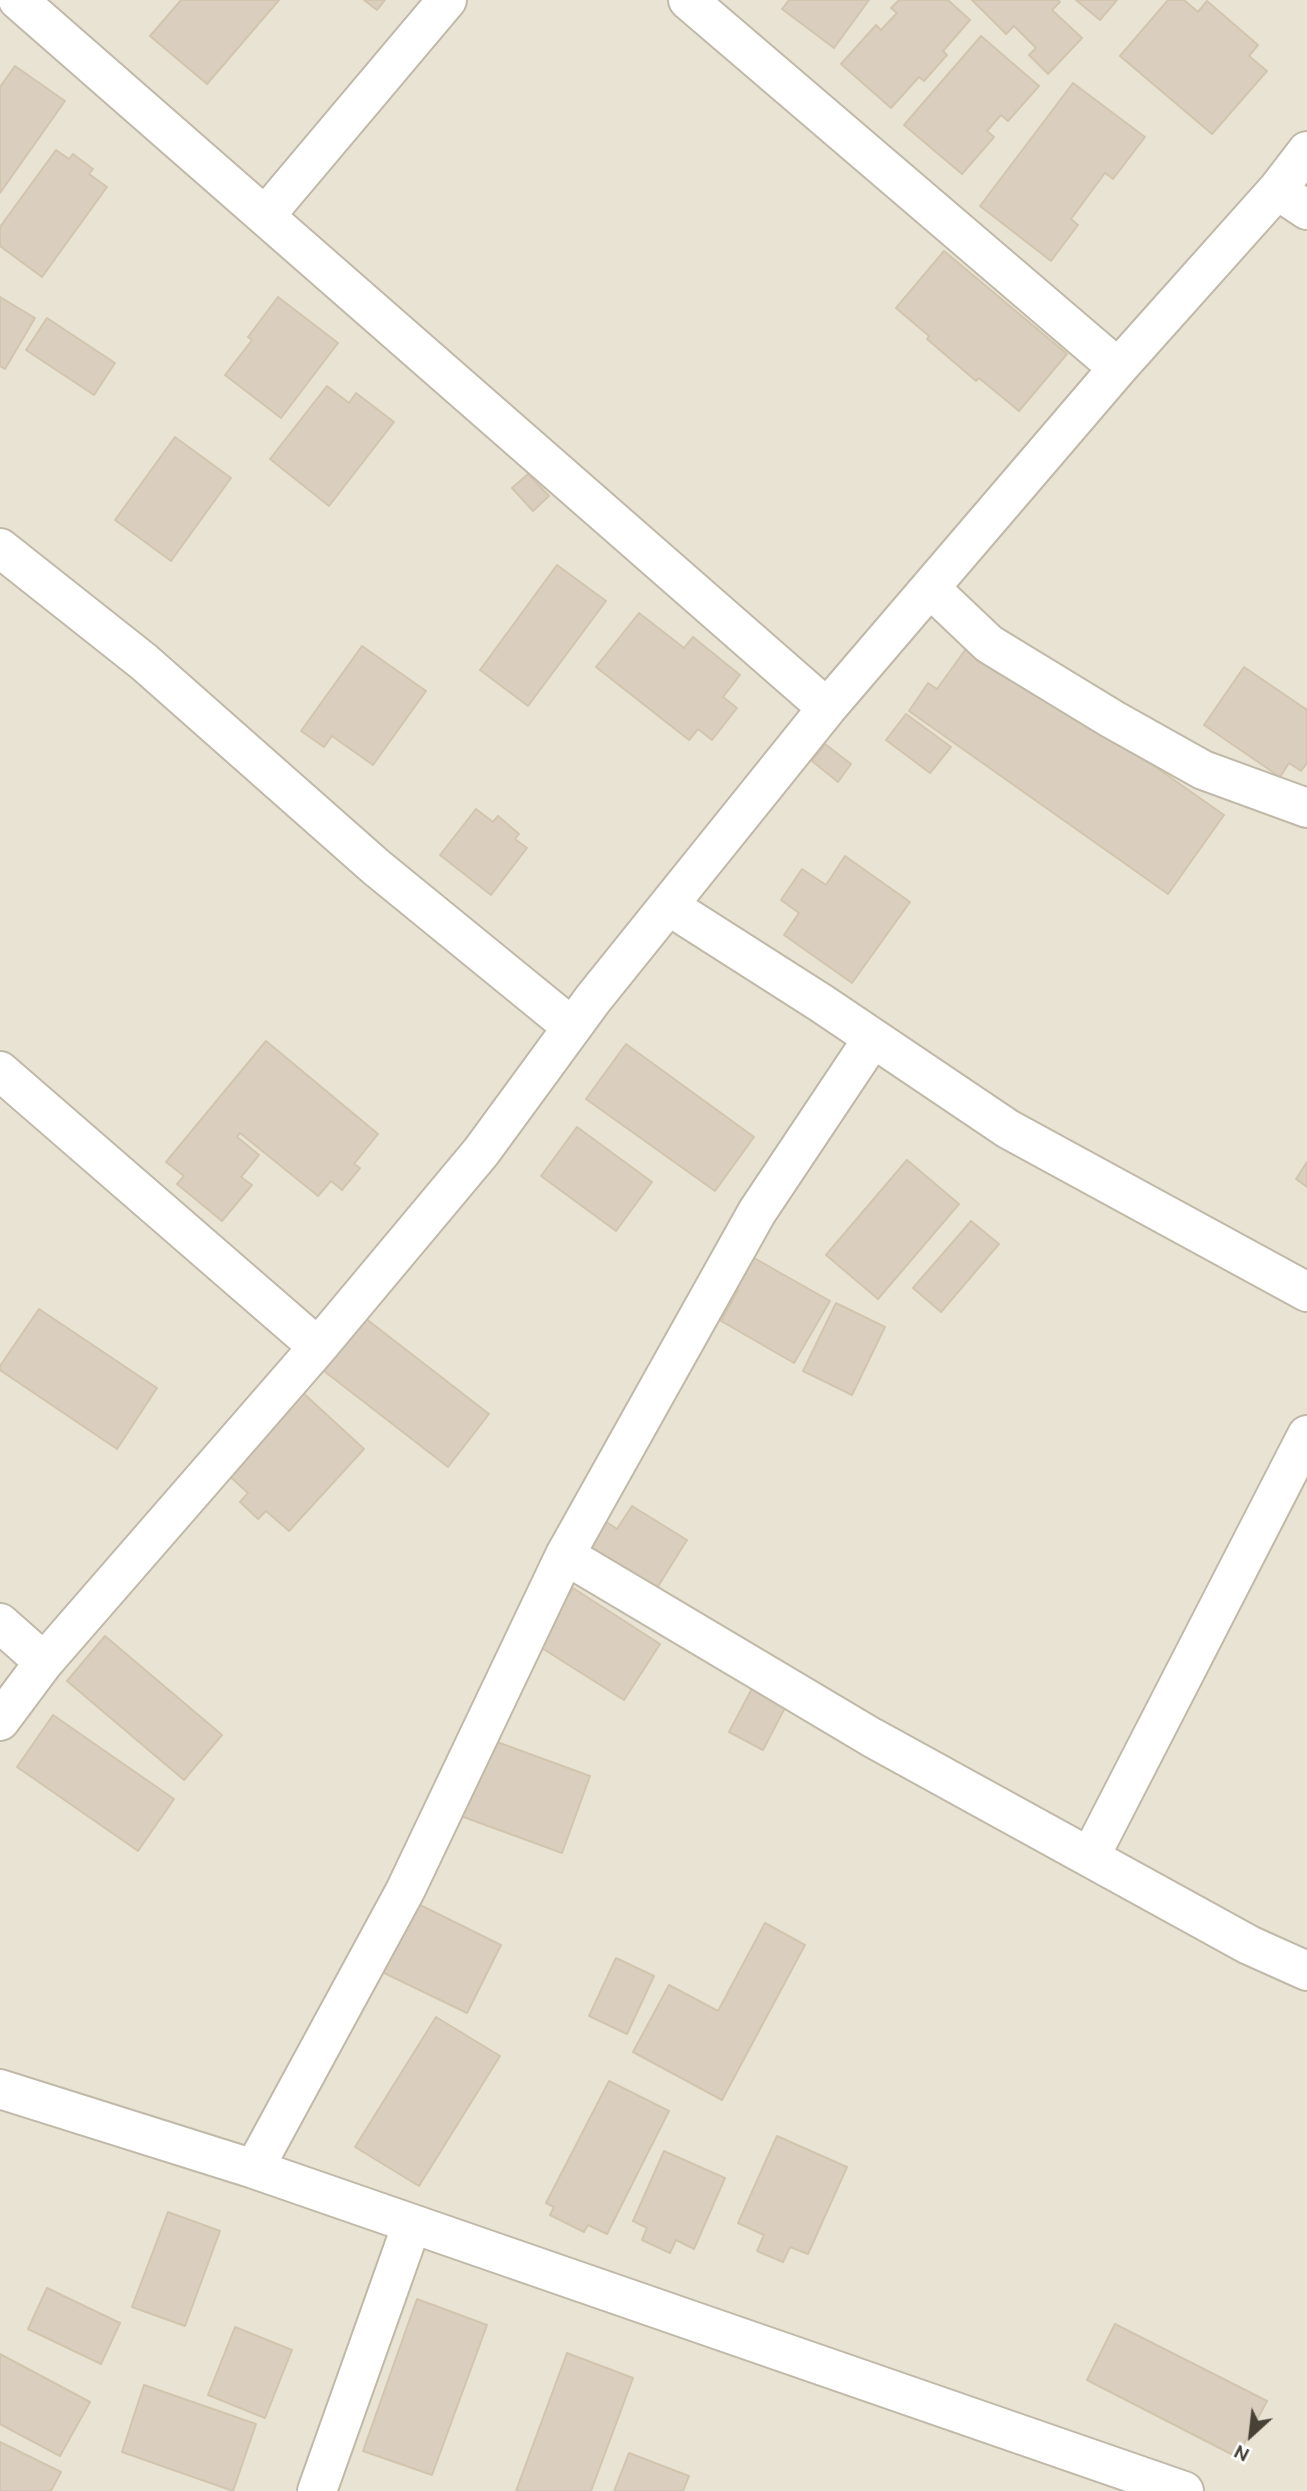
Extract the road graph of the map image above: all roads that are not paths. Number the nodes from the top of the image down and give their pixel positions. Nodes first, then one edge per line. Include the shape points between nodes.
1 (18, 0) edge
2 (447, 0) edge
3 (688, 0) edge
4 (1307, 151) edge
5 (1292, 200) edge
6 (265, 216) junction
7 (1118, 368) junction
8 (0, 548) edge
9 (930, 587) junction
10 (827, 708) junction
11 (1307, 808) edge
12 (668, 906) junction
13 (572, 1027) junction
14 (873, 1038) junction
15 (0, 1071) edge
16 (1307, 1292) edge
17 (318, 1347) junction
18 (1307, 1435) edge
19 (565, 1555) junction
20 (0, 1623) edge
21 (44, 1662) junction
22 (0, 1721) edge
23 (1090, 1857) junction
24 (1307, 1971) edge
25 (0, 2089) edge
26 (254, 2169) junction
27 (412, 2224) junction
28 (317, 2491) edge
29 (1184, 2491) edge

1 - 6 street
2 - 6 street
3 - 7 street
4 - 5 street
5 - 7 street
6 - 10 street
7 - 9 street
8 - 13 street via 144,662 376,867
9 - 10 street
9 - 11 street via 989,644 1112,719 1203,770
10 - 12 street
12 - 13 street
12 - 14 street
13 - 17 street via 481,1152
14 - 16 street via 1008,1129
14 - 19 street via 757,1212
15 - 17 street
17 - 21 street
18 - 23 street
19 - 23 street via 871,1737
19 - 26 street via 405,1891
20 - 21 street
21 - 22 street
23 - 24 street via 1249,1945
25 - 26 street
26 - 27 street
27 - 28 street
27 - 29 street

